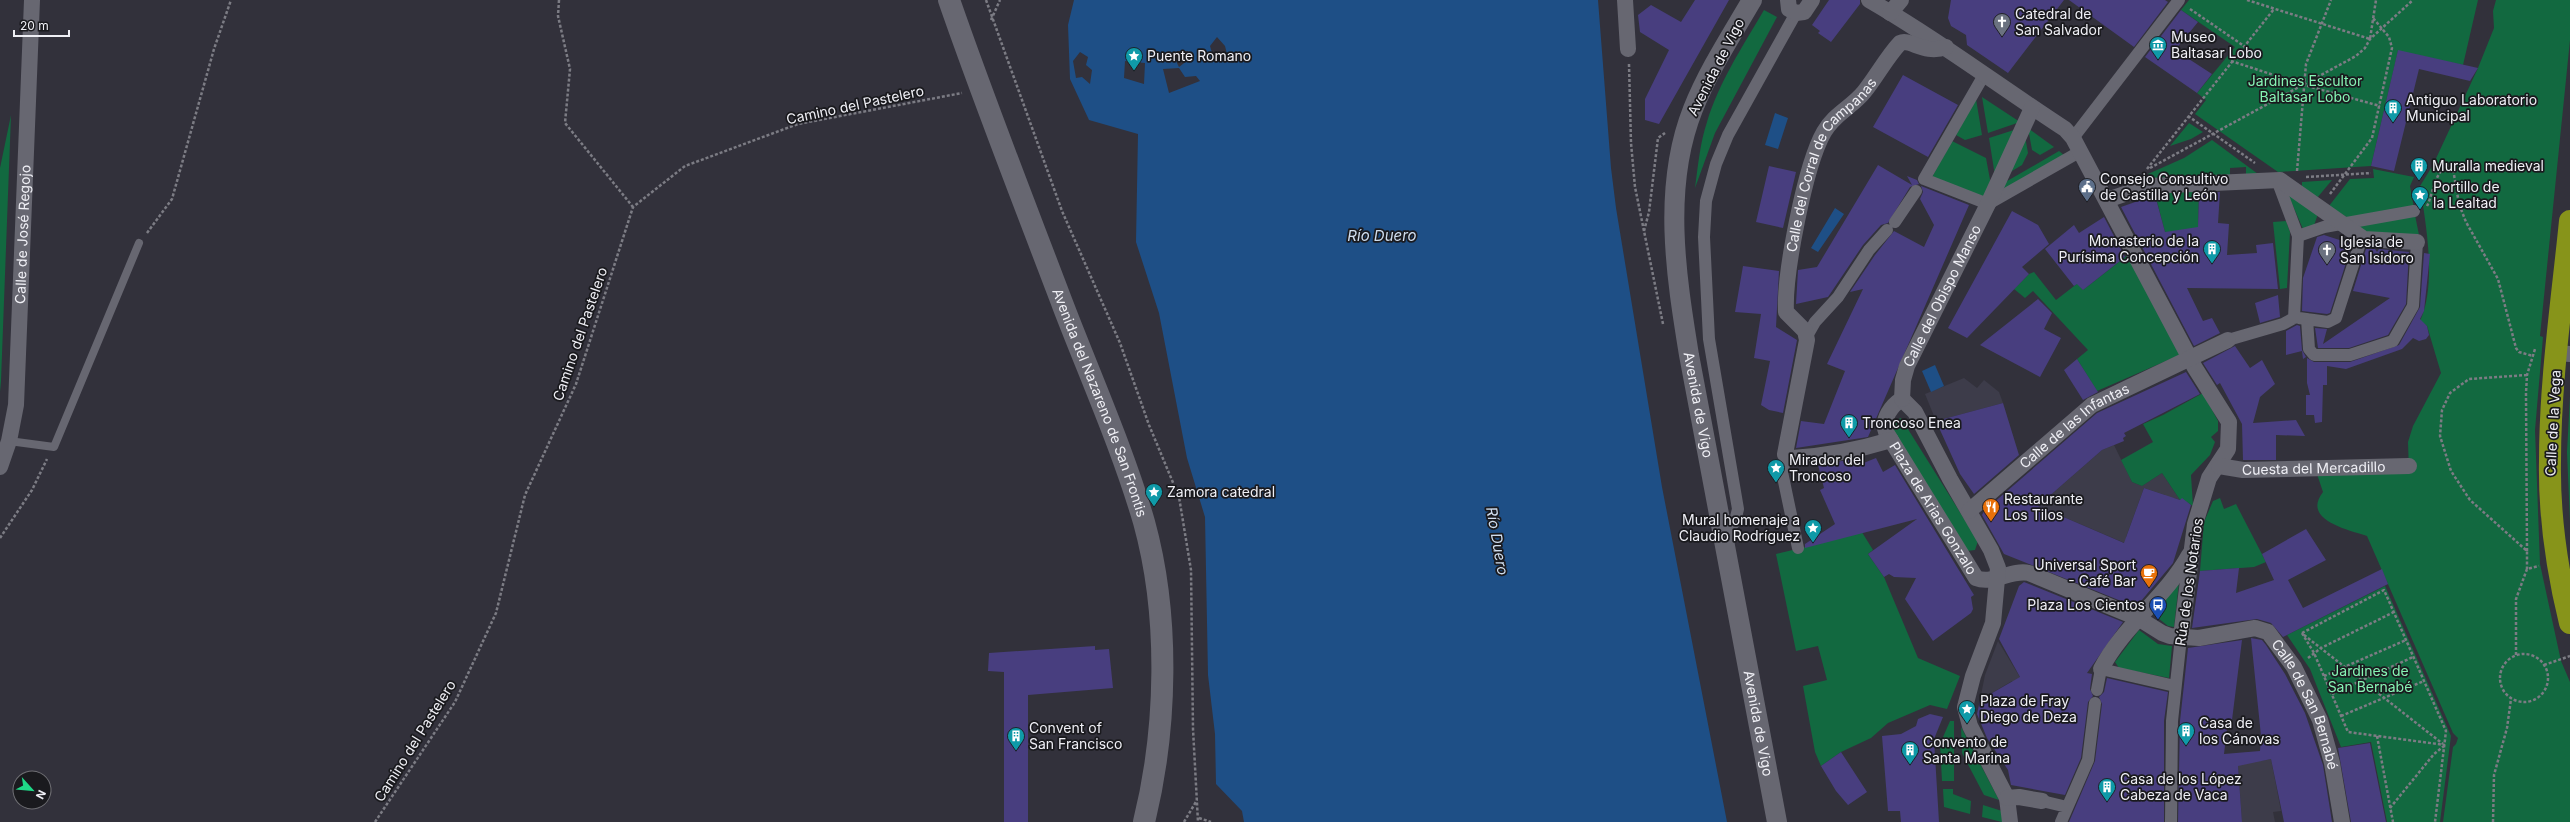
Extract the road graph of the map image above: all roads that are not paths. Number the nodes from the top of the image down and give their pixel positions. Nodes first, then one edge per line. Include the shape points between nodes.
1 (32, 0) edge
2 (949, 0) edge
3 (1625, 0) edge
4 (1752, 0) edge
5 (1812, 0) edge
6 (1869, 0) edge
7 (1901, 0) edge
8 (2179, 0) edge
9 (1792, 7) edge
10 (1890, 13) junction
11 (1946, 47) junction
12 (1628, 49) dead end
13 (1984, 76) junction
14 (2032, 108) junction
15 (2074, 149) junction
16 (2276, 180) junction
17 (1921, 184) junction
18 (1987, 206) junction
19 (2110, 206) junction
20 (2419, 210) road end
21 (2570, 222) edge
22 (2342, 223) junction
23 (2298, 236) junction
24 (2362, 238) junction
25 (2417, 242) joint
26 (139, 243) road end
27 (2294, 318) junction
28 (2307, 319) junction
29 (2565, 329) edge
30 (1807, 336) junction
31 (2228, 340) joint
32 (2563, 354) edge
33 (2191, 359) junction
34 (1902, 392) junction
35 (1891, 440) junction
36 (9, 441) junction
37 (1787, 456) junction
38 (2219, 466) junction
39 (2409, 466) dead end
40 (0, 467) edge
41 (1969, 511) junction
42 (1723, 540) junction
43 (1798, 548) dead end
44 (2191, 552) junction
45 (2029, 574) joint
46 (1998, 577) junction
47 (2134, 616) junction
48 (2570, 623) edge
49 (2181, 638) junction
50 (2101, 670) junction
51 (2175, 686) junction
52 (2097, 690) dead end
53 (2094, 703) dead end
54 (2006, 798) junction
55 (2042, 801) joint
56 (2070, 802) junction
57 (1144, 822) edge
58 (1777, 822) edge
59 (2010, 822) edge
60 (2061, 822) edge
61 (2171, 822) edge
62 (2342, 822) edge

1 - 36 street, Calle de José Regojo via 16,406
2 - 57 main road, Avenida del Nazareno de San Frontis via 980,90 1115,440 1144,524 1154,571 1161,625 1159,746
3 - 12 street
4 - 42 street, Avenida de Vigo via 1692,110 1682,143 1676,191 1675,244 1681,306
5 - 9 street via 1804,12
6 - 10 street
7 - 10 street
8 - 15 street
9 - 42 street via 1728,135 1716,164 1706,201 1704,237 1709,340 1738,509 1735,521
10 - 11 street
11 - 13 street
11 - 30 street, Calle del Corral de Campanas via 1930,51 1909,42 1900,43 1863,92 1837,115 1821,137 1808,178 1792,251 1786,310 1788,317
13 - 14 street
13 - 17 street
14 - 15 street via 2065,129
14 - 18 street, Calle del Obispo Manso
15 - 18 street
15 - 19 street, Rúa de los Notarios
16 - 19 street via 2151,186
16 - 22 street via 2296,183 2319,207
16 - 23 street
17 - 18 street
17 - 30 street
18 - 34 street, Calle del Obispo Manso via 1910,360
19 - 33 street, Rúa de los Notarios
20 - 22 street
21 - 29 highway, Calle de la Vega
22 - 23 street
22 - 24 street
23 - 27 street
24 - 25 street
24 - 28 street via 2336,318 2328,322
25 - 28 street via 2413,306 2393,340 2350,355 2314,355 2309,350
26 - 36 lane via 54,446
27 - 28 street
27 - 31 street via 2283,324
29 - 32 highway, Calle de la Vega
30 - 37 street via 1785,449
31 - 33 street, Calle de las Infantas
32 - 48 highway, Calle de la Vega via 2550,461 2552,525
33 - 38 street, Rúa de los Notarios via 2229,422 2229,445
33 - 41 street, Calle de las Infantas via 2092,405
34 - 35 street, Plaza de Arias Gonzalo via 1884,424
34 - 41 street, Plaza de Arias Gonzalo
35 - 37 street via 1850,452 1795,458
35 - 46 street, Plaza de Arias Gonzalo via 1972,575 1980,580
36 - 40 street, Calle de José Regojo
37 - 43 street via 1782,472
38 - 39 street, Cuesta del Mercadillo via 2243,470
38 - 44 street, Rúa de los Notarios via 2207,482
41 - 46 street, Plaza de Arias Gonzalo via 1995,558
42 - 58 street, Avenida de Vigo
44 - 47 street via 2179,571
44 - 49 street, Rúa de los Notarios
45 - 46 street, Plaza de Arias Gonzalo via 2017,572
45 - 47 street, Calle de San Bernabé
46 - 54 street, Plaza de Arias Gonzalo via 1989,635 1973,676 1965,707 1970,726
47 - 49 street, Calle de San Bernabé via 2162,633
47 - 50 street
49 - 51 street, Rúa de los Notarios
49 - 62 street, Calle de San Bernabé via 2260,628 2271,635 2294,667 2323,730 2332,763
50 - 51 street
50 - 52 street
51 - 61 street, Rúa de los Notarios
53 - 56 street via 2089,756
54 - 55 street via 2019,797
54 - 59 street
55 - 56 street
56 - 60 street

